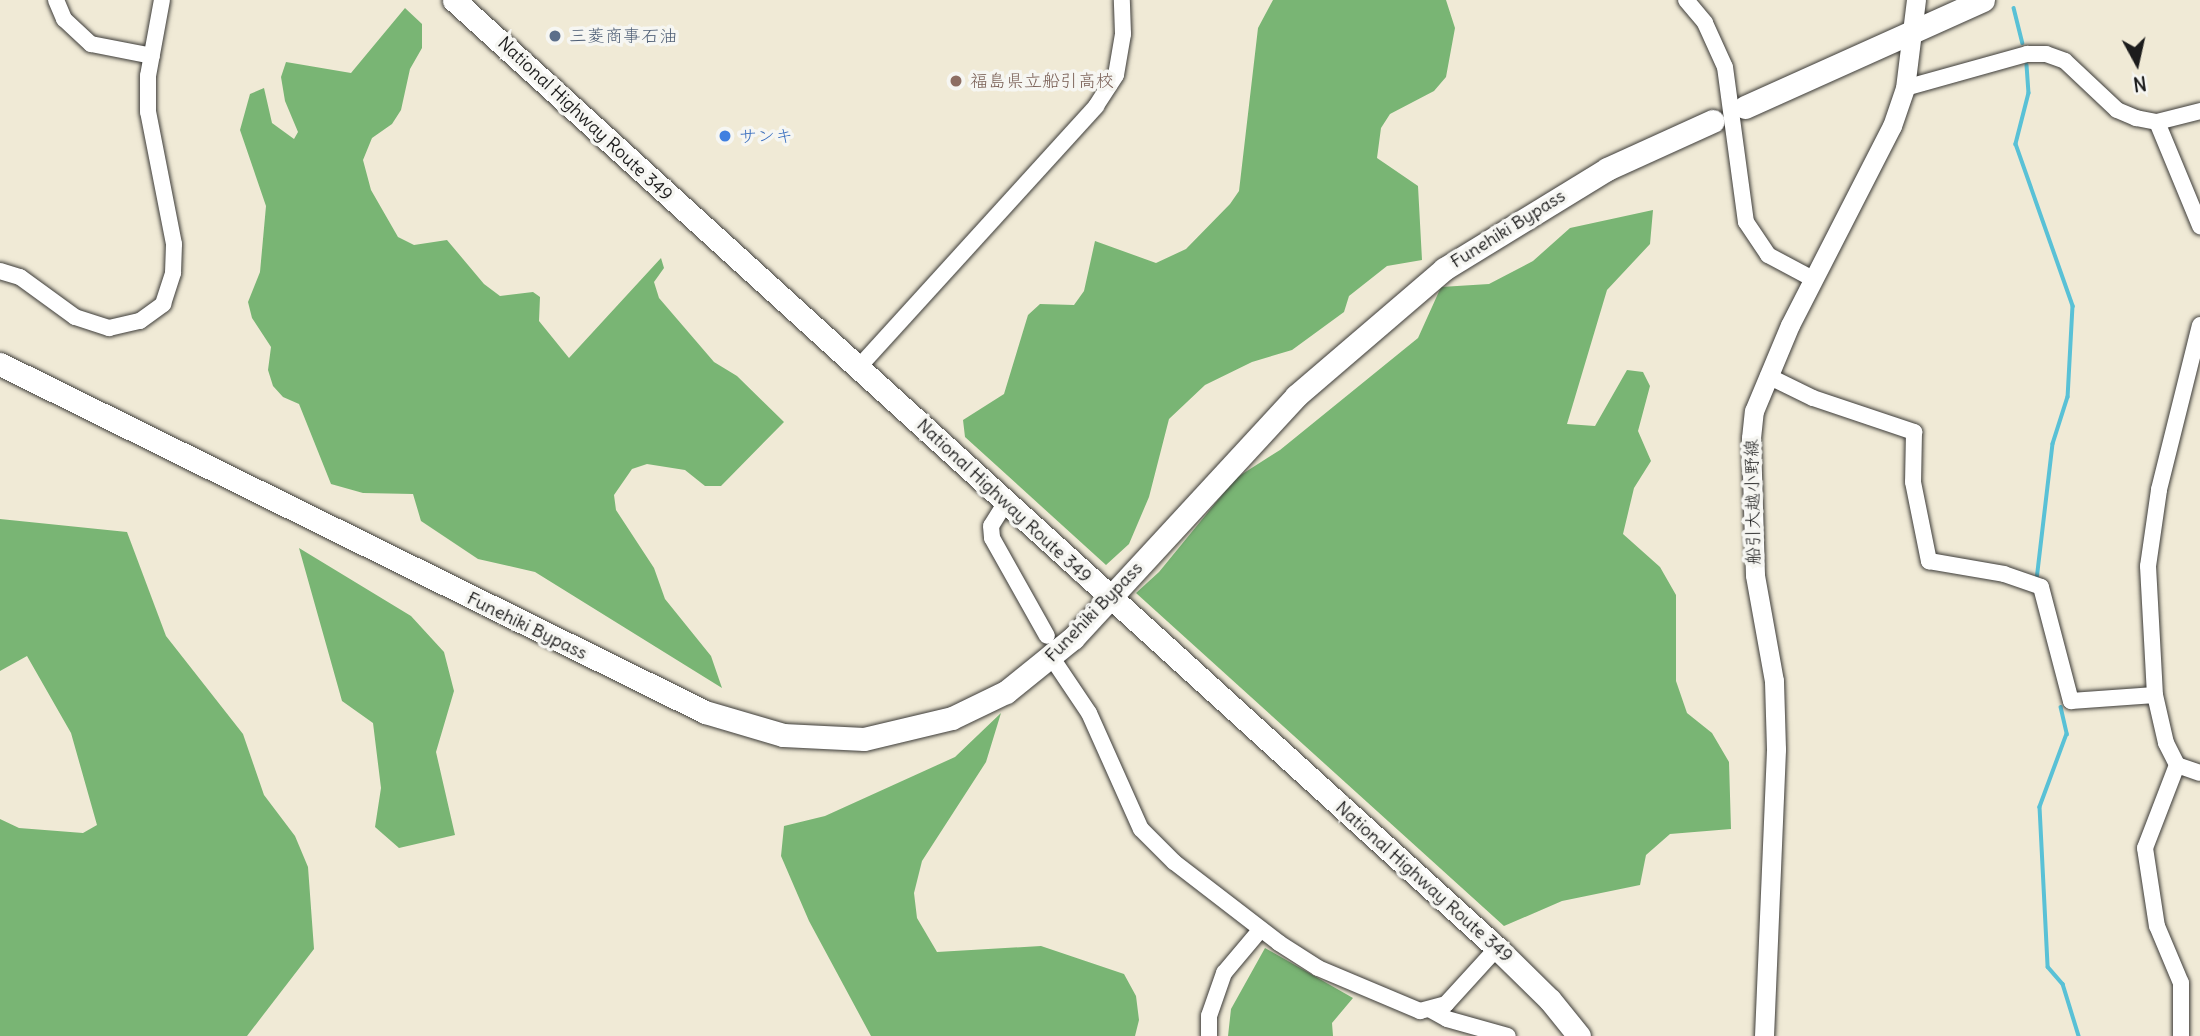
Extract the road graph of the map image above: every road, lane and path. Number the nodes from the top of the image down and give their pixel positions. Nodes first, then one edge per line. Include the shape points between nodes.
1 (56, 0) edge
2 (162, 0) edge
3 (454, 0) edge
4 (1122, 0) edge
5 (1686, 0) edge
6 (1916, 0) edge
7 (1983, 0) edge
8 (1912, 35) junction
9 (152, 56) junction
10 (1905, 88) junction
11 (1745, 107) dead end
12 (2200, 111) edge
13 (1713, 121) dead end
14 (2157, 122) junction
15 (2200, 226) edge
16 (0, 271) edge
17 (1813, 279) junction
18 (2200, 325) edge
19 (0, 364) edge
20 (858, 368) junction
21 (1768, 376) junction
22 (2193, 386) edge
23 (1006, 502) junction
24 (1109, 597) junction
25 (1050, 647) junction
26 (2155, 695) junction
27 (2177, 765) junction
28 (2200, 773) edge
29 (1261, 929) junction
30 (1497, 948) junction
31 (1431, 1010) junction
32 (1209, 1036) edge
33 (1508, 1036) edge
34 (1579, 1036) edge
35 (1764, 1036) edge
36 (2181, 1036) edge

1 - 9 street via 64,19 91,44
2 - 9 street
3 - 20 highway, National Highway Route 349
4 - 20 street via 1123,34 1116,75 1096,106
5 - 17 street via 1705,23 1725,66 1746,222 1768,255
6 - 8 main road, 船引大越小野線
7 - 8 highway
8 - 10 main road, 船引大越小野線
8 - 11 highway
9 - 16 street via 148,112 174,244 173,273 163,304 140,321 109,328 75,317 20,277
10 - 14 street via 2027,54 2046,54 2065,61 2117,110
10 - 17 main road, 船引大越小野線 via 1881,149
12 - 14 street
13 - 24 highway, Funehiki Bypass via 1607,169 1444,269 1296,396
14 - 15 street
17 - 21 main road, 船引大越小野線
18 - 22 street
19 - 25 highway, Funehiki Bypass via 508,618 744,727 824,740 905,732 952,718 1006,692
20 - 23 highway, National Highway Route 349
21 - 26 street via 1814,398 1914,432 1913,482 1929,561 2004,574 2041,587 2071,701
21 - 35 main road, 船引大越小野線 via 1754,411 1751,438 1755,575 1773,681 1775,739
22 - 26 street via 2149,540
23 - 24 highway, National Highway Route 349
23 - 25 street via 991,526 992,538
24 - 25 highway, Funehiki Bypass
24 - 30 highway, National Highway Route 349
25 - 29 street via 1089,713 1141,829 1174,862
26 - 27 street via 2166,743
27 - 28 street
27 - 36 street via 2145,848 2157,926 2181,983
29 - 31 street via 1318,968 1407,1008
29 - 32 street via 1224,972 1209,1016
30 - 31 street via 1456,995
30 - 34 highway, National Highway Route 349
31 - 33 street

